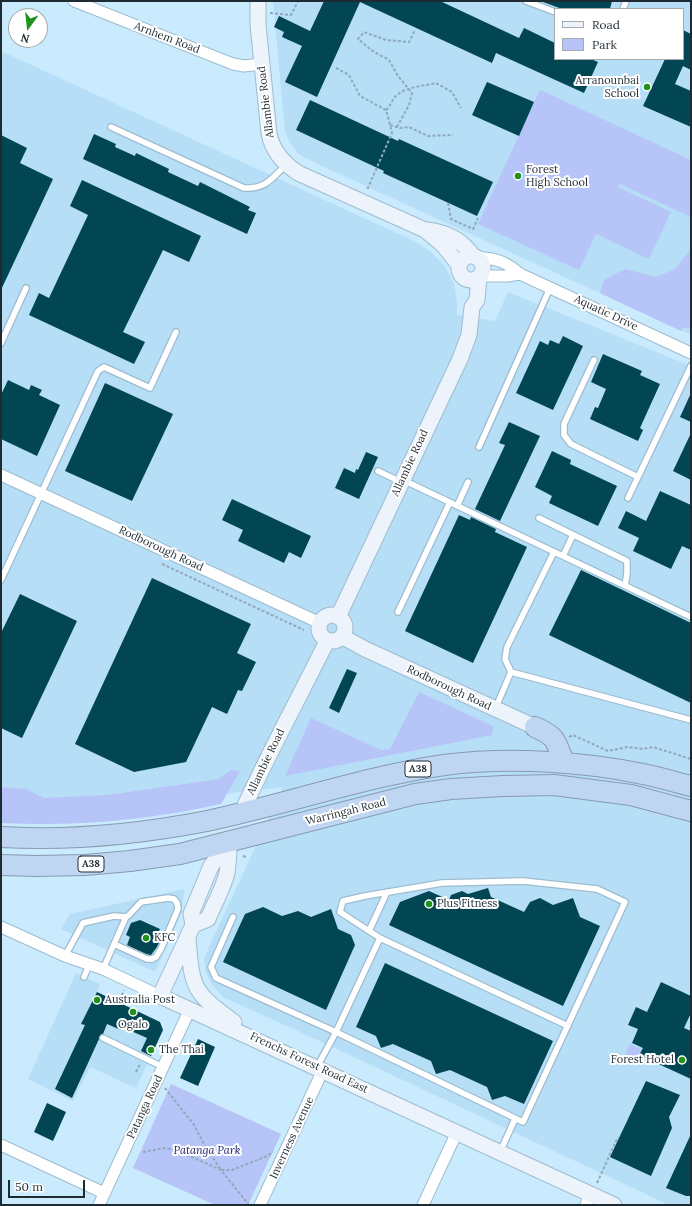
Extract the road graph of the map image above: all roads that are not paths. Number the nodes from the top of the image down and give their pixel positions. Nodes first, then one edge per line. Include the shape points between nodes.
1 (74, 1) edge
2 (258, 1) edge
3 (526, 1) edge
4 (554, 12) edge
5 (262, 64) junction
6 (111, 127) dead end
7 (286, 164) junction
8 (425, 230) junction
9 (475, 256) junction
10 (471, 274) junction
11 (520, 274) junction
12 (26, 288) dead end
13 (550, 288) junction
14 (176, 332) dead end
15 (1, 343) edge
16 (691, 353) edge
17 (594, 360) dead end
18 (691, 366) edge
19 (478, 447) dead end
20 (378, 471) dead end
21 (1, 475) edge
22 (638, 477) junction
23 (402, 481) junction
24 (468, 482) dead end
25 (41, 493) junction
26 (628, 498) dead end
27 (450, 502) junction
28 (457, 506) junction
29 (539, 518) dead end
30 (573, 535) junction
31 (554, 552) junction
32 (563, 556) junction
33 (1, 580) edge
34 (625, 586) junction
35 (398, 612) dead end
36 (338, 617) junction
37 (691, 617) edge
38 (320, 623) junction
39 (342, 637) junction
40 (327, 641) junction
41 (511, 672) junction
42 (495, 709) junction
43 (691, 720) edge
44 (535, 727) joint
45 (565, 763) junction
46 (691, 786) edge
47 (691, 811) edge
48 (242, 812) junction
49 (1, 837) edge
50 (229, 841) junction
51 (1, 865) edge
52 (387, 892) junction
53 (127, 916) junction
54 (233, 917) dead end
55 (1, 927) edge
56 (190, 931) junction
57 (369, 931) junction
58 (380, 938) junction
59 (114, 944) junction
60 (65, 956) junction
61 (89, 965) junction
62 (103, 969) junction
63 (84, 977) dead end
64 (160, 996) junction
65 (190, 1009) junction
66 (568, 1026) junction
67 (336, 1032) junction
68 (103, 1038) dead end
69 (264, 1043) junction
70 (163, 1066) junction
71 (320, 1069) junction
72 (515, 1119) junction
73 (457, 1132) junction
74 (1, 1145) edge
75 (500, 1152) junction
76 (104, 1193) junction
77 (591, 1194) edge
78 (99, 1205) edge
79 (260, 1205) edge
80 (423, 1205) edge
81 (614, 1205) edge

1 - 5 street, Arnhem Road via 233,64
2 - 5 main road, Allambie Road via 257,19
3 - 4 lane
5 - 7 main road, Allambie Road via 270,139 277,154
6 - 7 lane via 244,188 255,189 269,182
7 - 8 main road, Allambie Road via 298,172
8 - 9 main road, Allambie Road via 438,231 451,237 467,247
8 - 10 main road, Allambie Road
9 - 10 main road via 480,259 483,266
9 - 10 main road via 462,259
9 - 11 street, Aquatic Drive via 510,265
10 - 11 street
10 - 23 main road, Allambie Road via 477,300 472,307 470,330 460,359
11 - 13 street, Aquatic Drive
12 - 15 lane
13 - 16 street, Aquatic Drive
13 - 19 lane
14 - 25 lane via 150,388 104,366 98,371
17 - 22 lane via 564,424 564,435 571,444
18 - 22 lane
20 - 23 lane
21 - 25 street, Rodborough Road
22 - 26 lane
23 - 27 lane
23 - 36 main road, Allambie Road
24 - 28 lane
25 - 33 lane
25 - 38 street, Rodborough Road
27 - 28 lane
27 - 35 lane
28 - 31 lane
29 - 30 lane
30 - 32 lane
30 - 34 lane via 627,561
31 - 32 lane
31 - 41 lane via 507,647 505,659
32 - 34 lane
34 - 37 lane
36 - 38 main road via 329,615
36 - 39 main road via 345,626
38 - 40 main road via 320,635
39 - 40 main road via 335,641
39 - 42 main road, Rodborough Road
40 - 48 main road, Allambie Road via 267,757
41 - 42 lane
41 - 43 lane
42 - 44 main road, Rodborough Road
44 - 45 highway via 552,736
45 - 46 highway, A38 via 645,774
45 - 48 highway, A38 via 497,761 433,767 355,782
47 - 50 highway, Warringah Road / A38 via 631,795 554,785 451,789 415,794
48 - 49 highway, A38 via 118,835 65,838
48 - 50 highway, Allambie Road
50 - 51 highway, Warringah Road / A38 via 180,854 130,861 85,865
50 - 56 main road, Allambie Road via 211,866 190,914
52 - 57 lane
52 - 57 lane via 343,901 340,912
52 - 66 lane via 442,883 523,881 598,889 625,902
53 - 59 lane
53 - 59 lane via 141,902 168,898 174,899 177,903 176,915 156,957 147,959
53 - 60 lane via 82,923
54 - 67 lane via 211,967 216,978
55 - 60 street, Frenchs Forest Road East
56 - 64 main road, Allambie Road
56 - 69 main road via 190,968 192,980 198,991 215,1008
57 - 58 lane
58 - 66 lane
58 - 67 lane
59 - 62 lane
60 - 61 street, Frenchs Forest Road East
61 - 62 street, Frenchs Forest Road East
61 - 63 lane
62 - 64 street, Frenchs Forest Road East
64 - 65 main road, Frenchs Forest Road East
65 - 69 main road, Frenchs Forest Road East
65 - 70 street, Patanga Road
66 - 72 lane via 523,1122
67 - 71 lane
67 - 72 lane
68 - 70 lane
69 - 71 main road, Frenchs Forest Road East
70 - 76 street, Patanga Road
71 - 73 main road, Frenchs Forest Road East
71 - 79 street, Inverness Avenue
72 - 75 lane
73 - 75 main road, Frenchs Forest Road East
73 - 80 street
74 - 76 street
75 - 77 main road, Frenchs Forest Road East
76 - 78 street, Patanga Road
77 - 81 main road, Frenchs Forest Road East

